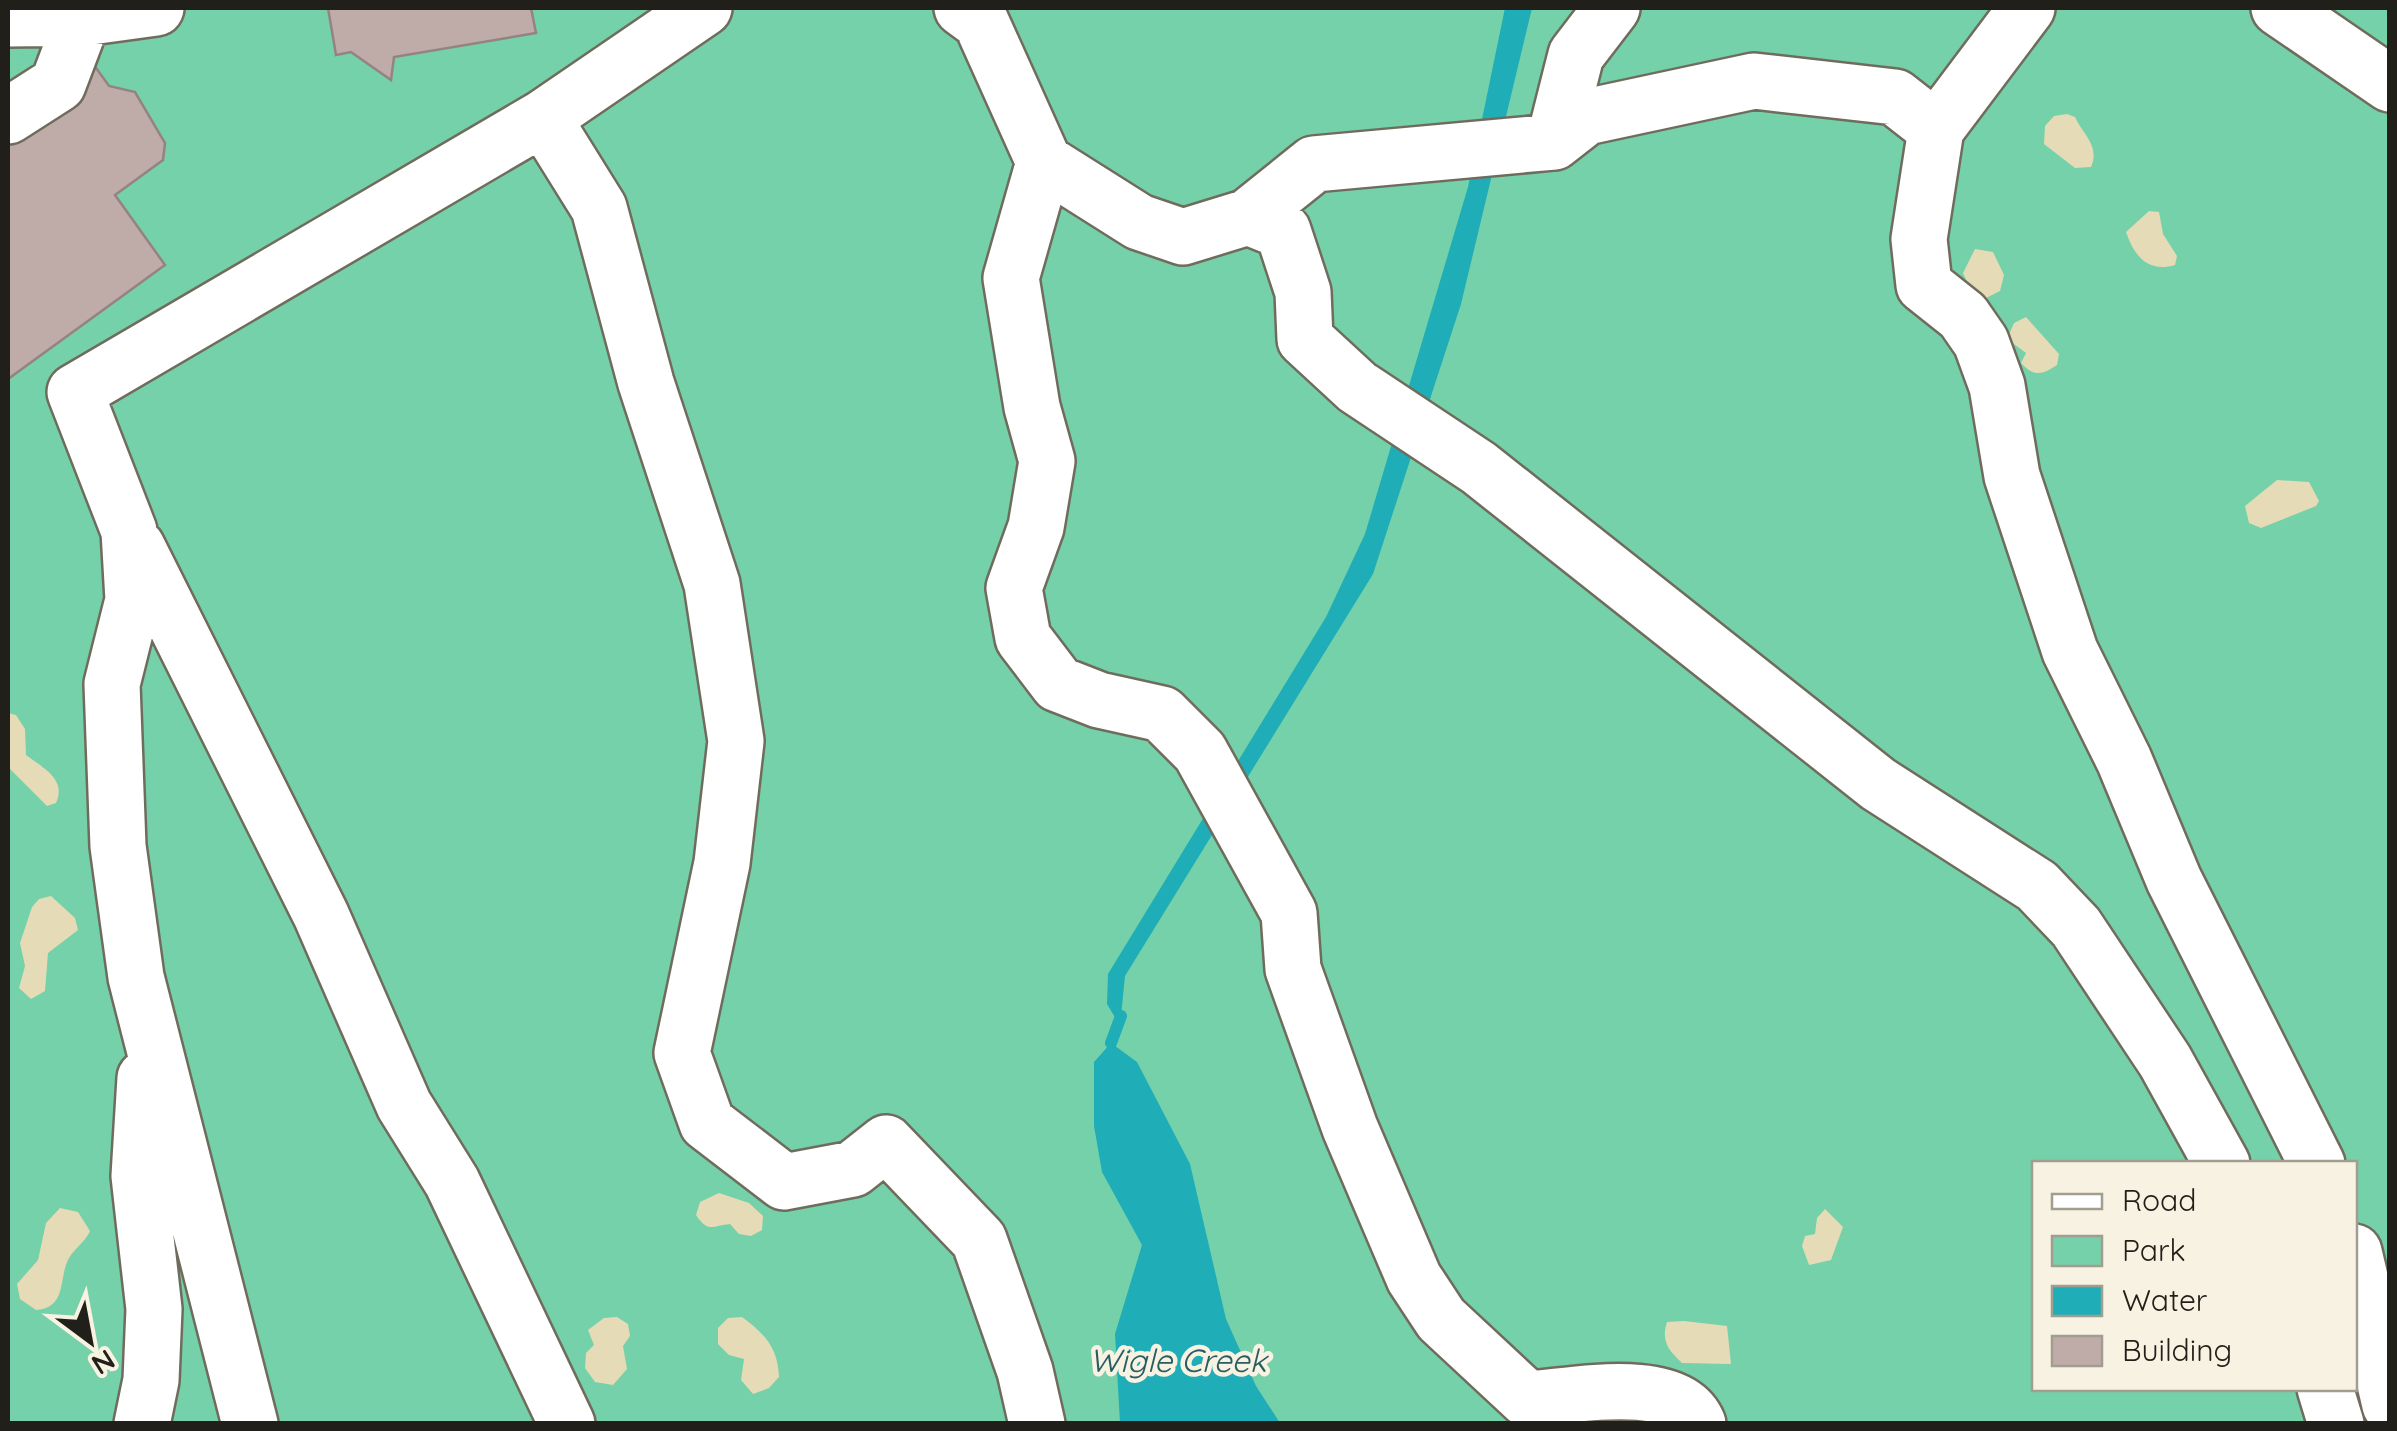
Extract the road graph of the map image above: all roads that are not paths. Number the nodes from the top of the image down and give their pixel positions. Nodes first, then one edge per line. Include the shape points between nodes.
1 (156, 8) edge
2 (704, 8) edge
3 (962, 8) edge
4 (1612, 8) edge
5 (2027, 8) edge
6 (2279, 8) edge
7 (83, 18) junction
8 (8, 19) edge
9 (2390, 84) edge
10 (8, 116) edge
11 (543, 118) junction
12 (1936, 129) junction
13 (1554, 142) junction
14 (1044, 162) junction
15 (1248, 217) junction
16 (128, 531) junction
17 (148, 1024) junction
18 (2220, 1161) edge
19 (2315, 1161) edge
20 (2357, 1265) edge
21 (2326, 1391) edge
22 (2390, 1405) edge
23 (1673, 1413) edge
24 (142, 1424) edge
25 (250, 1424) edge
26 (567, 1424) edge
27 (1037, 1424) edge
28 (2336, 1424) edge

1 - 7 street
2 - 11 street
3 - 14 street via 981,22
4 - 13 street via 1576,54
5 - 12 street
6 - 9 street
7 - 8 street
7 - 10 street via 58,84
11 - 16 street via 75,392
11 - 27 street via 600,208 646,383 712,584 736,741 722,864 682,1052 707,1123 784,1182 853,1169 886,1143 979,1240
12 - 13 street via 1895,97 1754,81 1586,117
12 - 19 street via 1919,239 1924,285 1981,342 1997,386 2012,476 2070,652 2174,880
13 - 15 street via 1314,164
14 - 15 street via 1139,222 1183,237
14 - 23 street via 1011,278 1047,460 1036,527 1014,588 1022,638 1058,684 1162,714 1200,752 1289,913 1293,969 1350,1128 1414,1278 1442,1319 1528,1399
15 - 18 street via 1283,232 1303,292 1305,338 1357,387 1479,468 1878,784 2036,886 2086,942 2165,1061
16 - 17 street via 133,600 112,684 118,828
16 - 26 street via 321,916 404,1105 452,1182
17 - 24 street via 140,1176 154,1309
17 - 25 street
20 - 22 street
21 - 28 street

